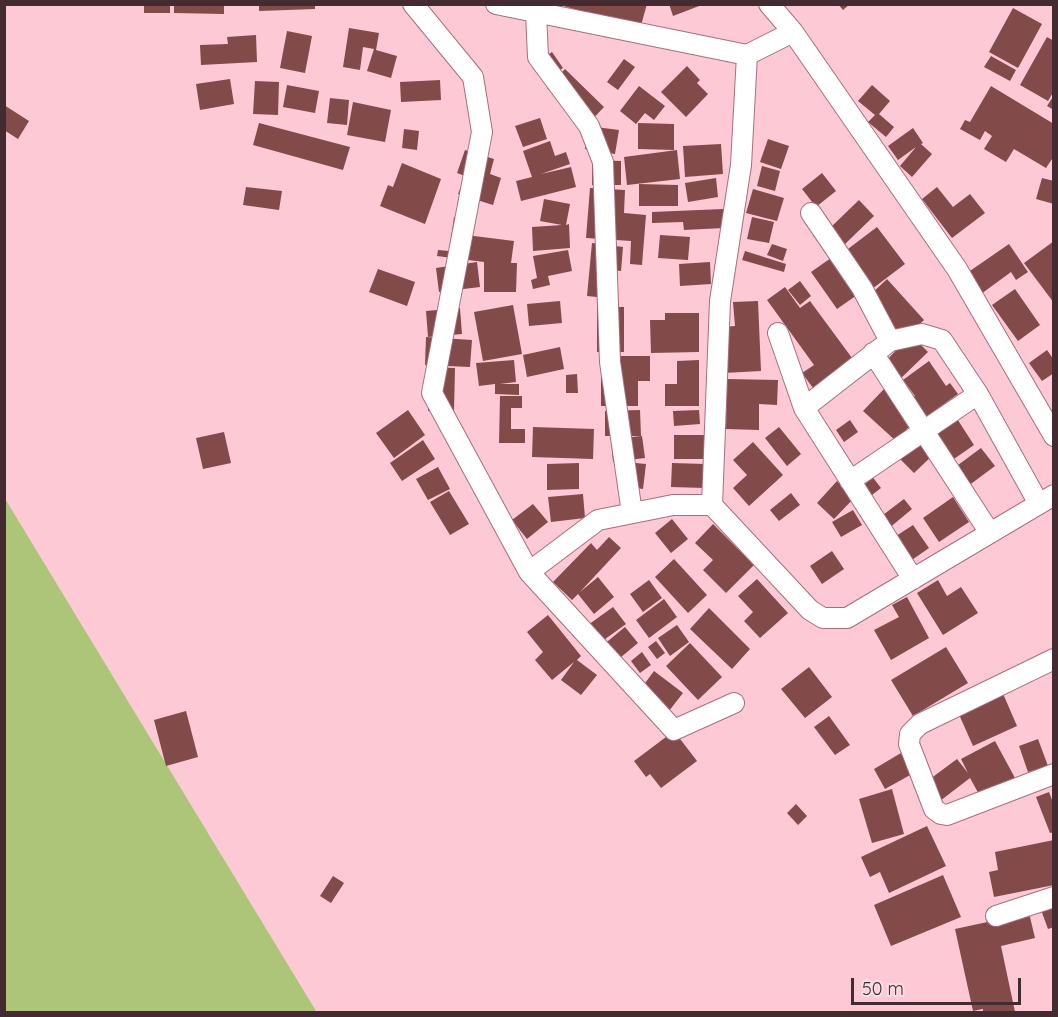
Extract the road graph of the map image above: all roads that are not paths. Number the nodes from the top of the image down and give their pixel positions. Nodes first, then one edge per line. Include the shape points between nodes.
1 (413, 4) edge
2 (496, 4) edge
3 (769, 4) edge
4 (537, 13) junction
5 (793, 32) junction
6 (747, 55) junction
7 (811, 213) dead end
8 (778, 333) dead end
9 (890, 341) junction
10 (873, 353) junction
11 (978, 394) junction
12 (804, 408) junction
13 (924, 430) junction
14 (1053, 436) edge
15 (850, 481) junction
16 (1046, 499) edge
17 (712, 505) junction
18 (632, 513) junction
19 (990, 532) junction
20 (529, 572) junction
21 (913, 579) junction
22 (1053, 658) edge
23 (734, 703) dead end
24 (1053, 774) edge
25 (1053, 897) edge
26 (996, 916) dead end

1 - 20 street via 473,77 482,132 432,393
2 - 4 street
3 - 5 street
4 - 6 street
4 - 18 street via 538,57 589,126 603,162 609,362
5 - 6 street
5 - 14 street via 957,269
6 - 17 street via 741,165 720,301
7 - 9 street via 862,288
8 - 12 street
9 - 10 street
9 - 11 street via 922,334 942,339
10 - 12 street
10 - 13 street
11 - 13 street
11 - 16 street
12 - 15 street
13 - 15 street
13 - 19 street
15 - 21 street
16 - 19 street
17 - 18 street via 673,505
17 - 21 street via 810,610 823,618 847,618
18 - 20 street via 598,520
19 - 21 street
20 - 23 street via 674,730
22 - 24 street via 920,724 910,734 909,744 934,809 941,814
25 - 26 street

